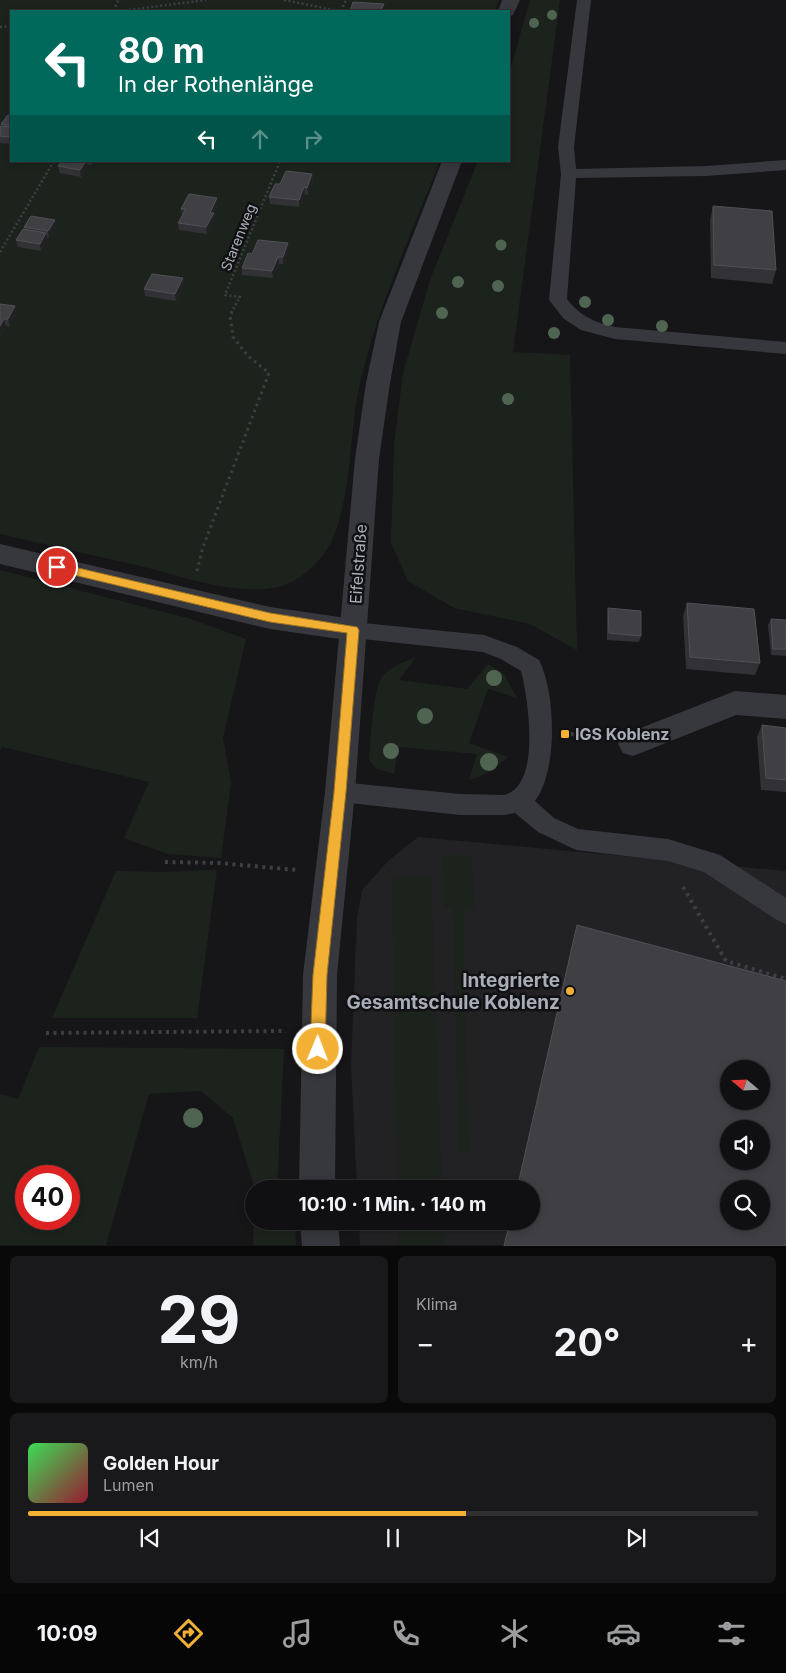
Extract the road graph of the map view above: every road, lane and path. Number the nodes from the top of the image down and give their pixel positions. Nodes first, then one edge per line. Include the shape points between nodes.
1 (206, 0) edge
2 (284, 0) edge
3 (584, 0) edge
4 (134, 10) edge
5 (335, 10) edge
6 (53, 162) edge
7 (280, 162) edge
8 (452, 162) edge
9 (786, 165) edge
10 (569, 174) junction
11 (0, 252) edge
12 (786, 348) edge
13 (0, 554) edge
14 (191, 598) junction
15 (353, 630) junction
16 (786, 707) edge
17 (633, 744) dead end
18 (340, 792) junction
19 (518, 802) junction
20 (668, 850) junction
21 (165, 862) dead end
22 (295, 870) dead end
23 (786, 912) edge
24 (786, 980) edge
25 (318, 1031) junction
26 (46, 1033) dead end
27 (317, 1180) edge
28 (320, 1230) edge
29 (321, 1246) edge

1 - 4 path
2 - 5 path
3 - 10 lane via 566,147
6 - 11 path
7 - 14 path, Starenweg via 225,294 240,298 230,315 233,337 248,356 269,373 203,547
8 - 15 street, Eifelstraße via 390,322 367,459
9 - 10 lane via 706,171
10 - 12 lane via 558,300 570,315 587,326 615,334
13 - 14 street
14 - 15 street via 270,618
15 - 18 street, Eifelstraße
15 - 19 lane via 484,644 531,666 540,711 538,764 531,788
16 - 17 street via 735,703
18 - 19 lane via 500,806
18 - 25 street, Eifelstraße via 320,975
19 - 20 lane via 546,825 576,839
20 - 23 lane via 711,863
20 - 24 path via 676,876 726,961
21 - 22 path
25 - 26 path
25 - 27 street, Eifelstraße
28 - 29 street

